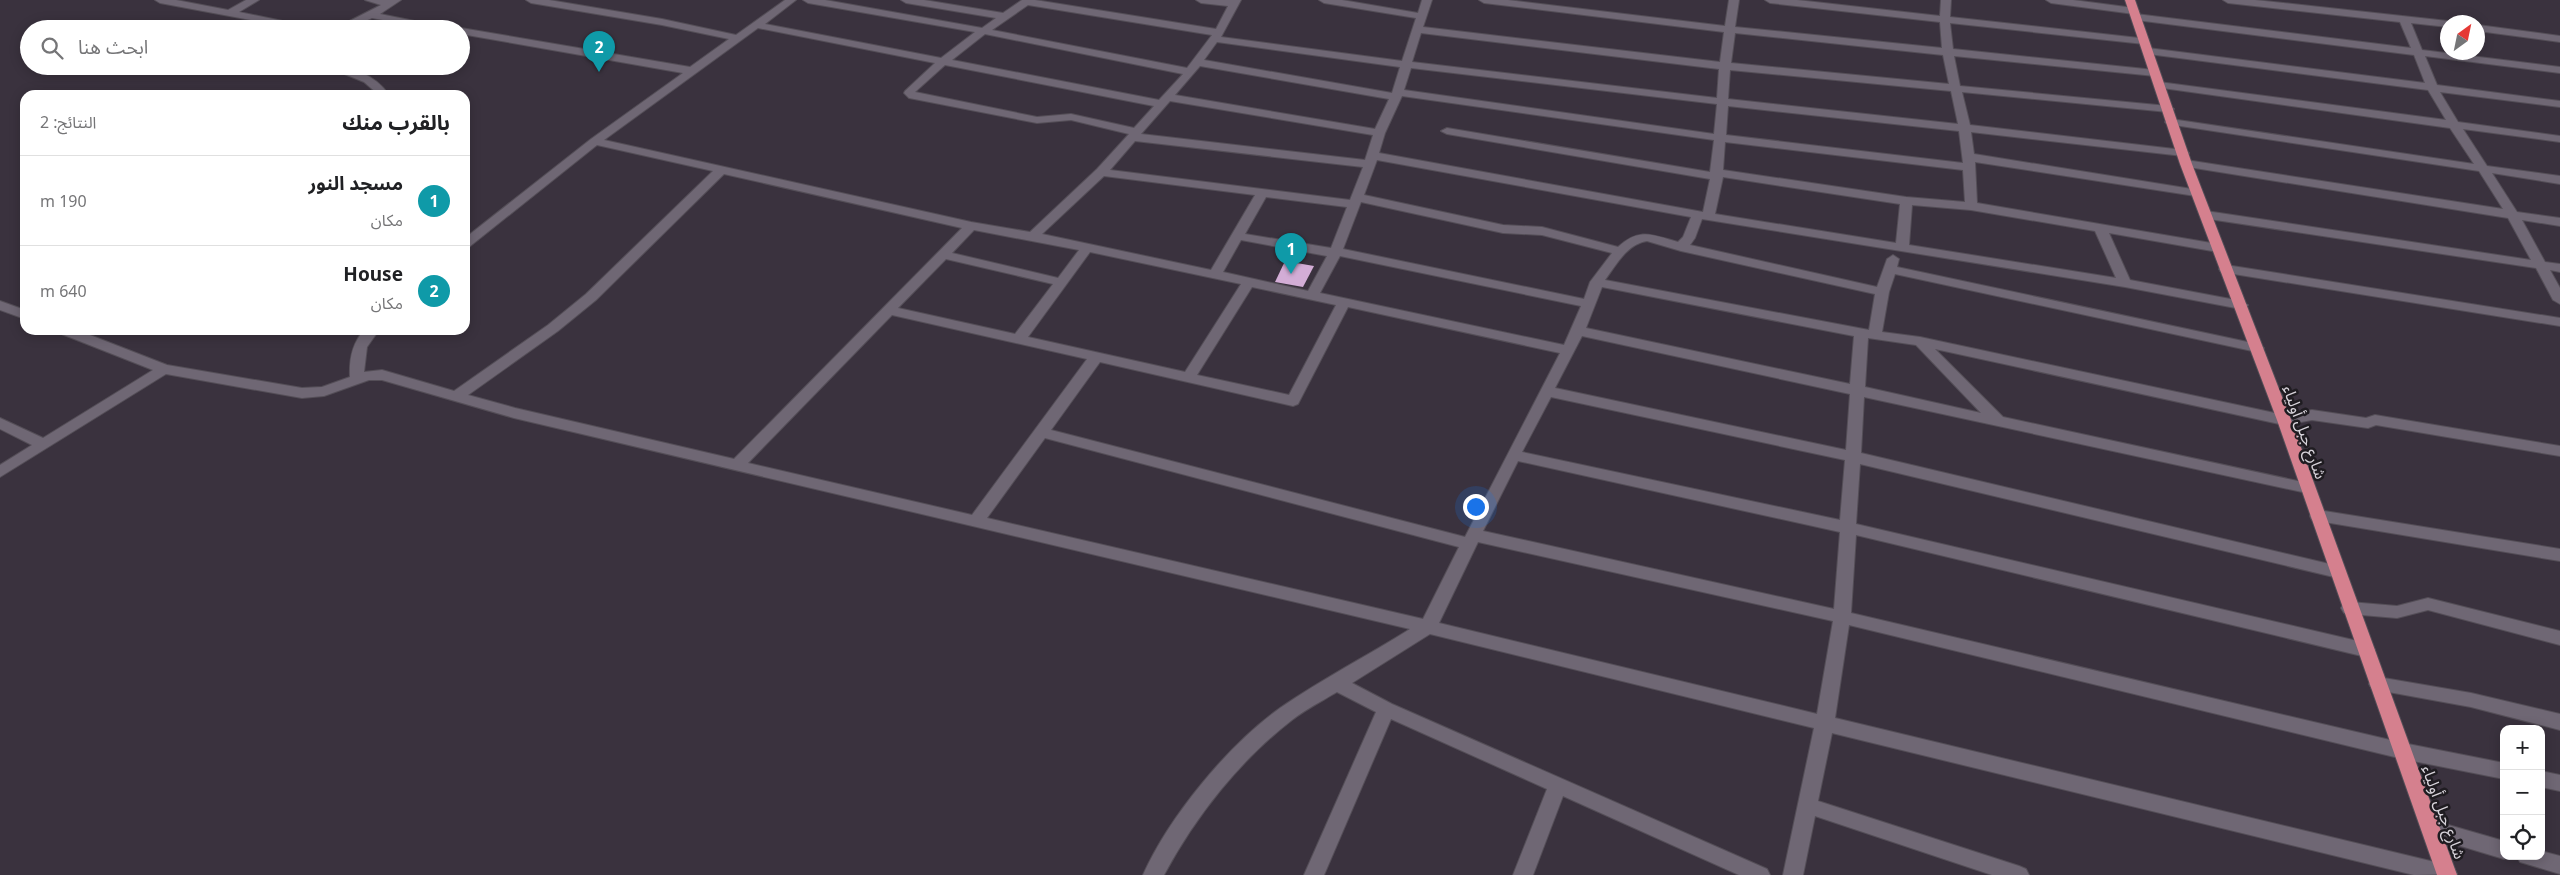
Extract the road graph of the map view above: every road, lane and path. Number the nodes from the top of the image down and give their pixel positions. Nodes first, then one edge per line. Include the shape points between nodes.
1 (160, 0) edge
2 (254, 0) edge
3 (370, 0) edge
4 (531, 0) edge
5 (791, 0) edge
6 (808, 0) edge
7 (906, 0) edge
8 (1201, 0) edge
9 (1324, 0) edge
10 (1427, 0) edge
11 (1484, 0) edge
12 (1734, 0) edge
13 (1770, 0) edge
14 (1946, 0) edge
15 (2051, 0) edge
16 (2228, 0) edge
17 (1028, 1) edge
18 (1796, 1) edge
19 (394, 2) edge
20 (1235, 2) edge
21 (2134, 10) edge
22 (229, 13) junction
23 (371, 15) junction
24 (1004, 16) junction
25 (1421, 16) junction
26 (1944, 18) junction
27 (2404, 19) junction
28 (267, 20) edge
29 (360, 20) edge
30 (399, 20) edge
31 (2440, 23) edge
32 (756, 25) junction
33 (2485, 29) edge
34 (1418, 30) junction
35 (1731, 30) junction
36 (984, 31) junction
37 (470, 33) edge
38 (1217, 36) junction
39 (737, 38) junction
40 (2560, 39) edge
41 (2146, 46) junction
42 (2416, 52) junction
43 (1947, 53) junction
44 (945, 62) junction
45 (1408, 66) junction
46 (1726, 66) junction
47 (1193, 67) junction
48 (2560, 70) edge
49 (692, 71) junction
50 (356, 75) edge
51 (2157, 79) junction
52 (2432, 87) junction
53 (1955, 88) junction
54 (381, 90) edge
55 (1397, 95) junction
56 (1165, 101) junction
57 (1723, 104) junction
58 (2560, 104) edge
59 (2170, 115) junction
60 (2453, 123) junction
61 (1964, 128) junction
62 (1379, 132) junction
63 (1447, 132) dead end
64 (1136, 135) junction
65 (1721, 138) junction
66 (2560, 140) edge
67 (595, 141) junction
68 (1371, 159) junction
69 (2185, 159) junction
70 (1969, 162) junction
71 (2482, 169) junction
72 (720, 171) junction
73 (1101, 172) junction
74 (1716, 175) junction
75 (2560, 180) edge
76 (1263, 192) junction
77 (2198, 194) junction
78 (1355, 201) junction
79 (1906, 201) junction
80 (1971, 206) junction
81 (1703, 215) junction
82 (2206, 215) junction
83 (2513, 215) junction
84 (2560, 222) edge
85 (971, 226) junction
86 (2100, 227) junction
87 (1033, 236) junction
88 (1238, 236) junction
89 (470, 240) edge
90 (1087, 248) junction
91 (1681, 248) junction
92 (1899, 248) junction
93 (2218, 248) junction
94 (1620, 251) junction
95 (1335, 252) junction
96 (943, 255) junction
97 (2539, 265) junction
98 (2560, 268) edge
99 (1890, 269) junction
100 (2226, 269) junction
101 (1215, 275) junction
102 (1060, 282) junction
103 (1248, 282) junction
104 (1597, 282) junction
105 (2126, 284) junction
106 (1882, 292) junction
107 (1312, 296) junction
108 (2560, 300) edge
109 (1344, 303) junction
110 (1590, 304) junction
111 (0, 305) edge
112 (2241, 305) junction
113 (889, 310) junction
114 (20, 313) edge
115 (2560, 322) edge
116 (1578, 331) junction
117 (1868, 334) junction
118 (77, 335) edge
119 (368, 335) edge
120 (1019, 339) junction
121 (1920, 340) junction
122 (2257, 348) junction
123 (1568, 350) junction
124 (1096, 357) junction
125 (164, 369) junction
126 (1188, 378) junction
127 (356, 379) junction
128 (1856, 389) junction
129 (1547, 391) junction
130 (456, 396) junction
131 (2284, 420) junction
132 (1999, 422) junction
133 (0, 424) edge
134 (1041, 432) junction
135 (43, 444) junction
136 (2560, 451) edge
137 (1513, 455) junction
138 (1854, 457) junction
139 (737, 465) junction
140 (0, 472) edge
141 (2307, 488) junction
142 (2318, 516) junction
143 (976, 522) junction
144 (1850, 528) junction
145 (1473, 539) junction
146 (2560, 555) edge
147 (2338, 572) junction
148 (2350, 608) junction
149 (1842, 617) junction
150 (1428, 627) junction
151 (2560, 638) edge
152 (2366, 650) junction
153 (1335, 682) junction
154 (2378, 684) junction
155 (1386, 709) junction
156 (1825, 722) junction
157 (2560, 722) edge
158 (2403, 751) junction
159 (2500, 770) edge
160 (2545, 780) edge
161 (2560, 783) edge
162 (1558, 785) junction
163 (1806, 805) junction
164 (2431, 829) junction
165 (2500, 849) edge
166 (2542, 860) edge
167 (2560, 865) edge
168 (1153, 875) edge
169 (1314, 875) edge
170 (1523, 875) edge
171 (1760, 875) edge
172 (1793, 875) edge
173 (2018, 875) edge
174 (2447, 875) edge

1 - 22 street
2 - 22 street
3 - 19 street
4 - 39 street
5 - 32 street
6 - 36 street
7 - 24 street
8 - 20 street
9 - 25 street
10 - 25 street
11 - 35 street
12 - 35 street
13 - 18 street
14 - 26 street
15 - 21 street
16 - 27 street
17 - 24 street
17 - 38 street
18 - 26 street
19 - 23 street
20 - 38 street
21 - 41 highway, شارع جبل أولياء
21 - 42 street
22 - 28 street
23 - 29 street
23 - 30 street
24 - 36 street
25 - 34 street
26 - 41 street
26 - 43 street
27 - 31 street
27 - 42 street
32 - 39 street
32 - 44 street
33 - 40 street
34 - 45 street
34 - 46 street
35 - 43 street
35 - 46 street
36 - 44 street
36 - 47 street
37 - 49 street
38 - 45 street
38 - 47 street
39 - 49 street
41 - 51 highway, شارع جبل أولياء
41 - 52 street
42 - 48 street
42 - 52 street
43 - 51 street
43 - 53 street
44 - 56 street
44 - 64 street via 909,93 1037,120 1071,117
45 - 55 street
45 - 57 street
46 - 53 street
46 - 57 street
47 - 55 street
47 - 56 street
49 - 67 street
50 - 54 street
51 - 59 highway, شارع جبل أولياء
51 - 60 street
52 - 58 street
52 - 60 street
53 - 59 street
53 - 61 street
55 - 62 street
55 - 65 street
56 - 62 street
56 - 64 street
57 - 61 street
57 - 65 street
59 - 69 highway, شارع جبل أولياء
59 - 71 street
60 - 66 street
60 - 71 street
61 - 69 street
61 - 70 street
62 - 68 street
63 - 74 street
64 - 68 street
64 - 73 street
65 - 70 street
65 - 74 street
67 - 72 street
67 - 89 street
68 - 78 street
68 - 81 street
69 - 77 highway, شارع جبل أولياء
69 - 83 street
70 - 77 street
70 - 80 street
71 - 75 street
71 - 83 street
72 - 85 street
72 - 130 street via 591,297 553,328
73 - 76 street
73 - 87 street
74 - 79 street
74 - 81 street
76 - 78 street
76 - 88 street
77 - 82 highway, شارع جبل أولياء
78 - 94 street via 1503,229 1542,231
78 - 95 street
79 - 80 street
79 - 92 street
80 - 86 street
81 - 91 street
81 - 92 street
82 - 93 highway, شارع جبل أولياء
82 - 97 street
83 - 84 street
83 - 97 street
85 - 87 street
85 - 96 street
86 - 93 street
86 - 105 street
87 - 90 street
88 - 95 street
88 - 101 street
90 - 101 street
90 - 102 street
91 - 94 street via 1639,237
91 - 106 street
92 - 99 street
92 - 105 street
93 - 100 highway, شارع جبل أولياء
94 - 104 street
95 - 107 street
95 - 110 street
96 - 102 street
96 - 113 street
97 - 98 street
97 - 108 street
99 - 106 street
99 - 122 street
100 - 112 highway, شارع جبل أولياء
100 - 115 street
101 - 103 street
102 - 120 street
103 - 107 street
103 - 126 street
104 - 110 street
104 - 117 street
105 - 112 street
106 - 117 street
107 - 109 street
109 - 123 street
109 - 126 street via 1293,401
110 - 116 street
111 - 114 street
112 - 122 highway, شارع جبل أولياء
113 - 120 street
113 - 139 street
116 - 123 street
116 - 128 street
117 - 121 street
117 - 128 street
118 - 125 street
119 - 127 street via 355,356
120 - 124 street
121 - 131 street
121 - 132 street
122 - 131 highway, شارع جبل أولياء
123 - 129 street
124 - 126 street
124 - 134 street
125 - 127 street via 302,393 324,391
125 - 135 street
127 - 130 street via 382,375
128 - 132 street
128 - 138 street
129 - 137 street
129 - 138 street
130 - 139 street via 514,413
131 - 136 street via 2312,415 2368,423 2375,420
131 - 141 highway, شارع جبل أولياء
132 - 141 street
133 - 135 street
134 - 143 street
134 - 145 street
135 - 140 street
137 - 144 street
137 - 145 street
138 - 144 street
138 - 147 street
139 - 143 street
141 - 142 highway, شارع جبل أولياء
142 - 146 street
142 - 147 highway, شارع جبل أولياء
143 - 150 street
144 - 149 street
144 - 152 street
145 - 149 street
145 - 150 street
147 - 148 highway, شارع جبل أولياء
148 - 151 street via 2397,612 2428,604
148 - 152 highway, شارع جبل أولياء
149 - 156 street
149 - 158 street
150 - 153 street
150 - 156 street
152 - 154 highway, شارع جبل أولياء
153 - 155 street
153 - 168 street via 1286,714 1235,759 1173,838
154 - 157 street via 2472,700
154 - 158 highway, شارع جبل أولياء
155 - 162 street
155 - 169 street
156 - 163 street
156 - 174 street
158 - 159 street
158 - 164 highway, شارع جبل أولياء
160 - 161 street
162 - 170 street
162 - 171 street
163 - 172 street
163 - 173 street
164 - 165 street
164 - 174 highway, شارع جبل أولياء
166 - 167 street

